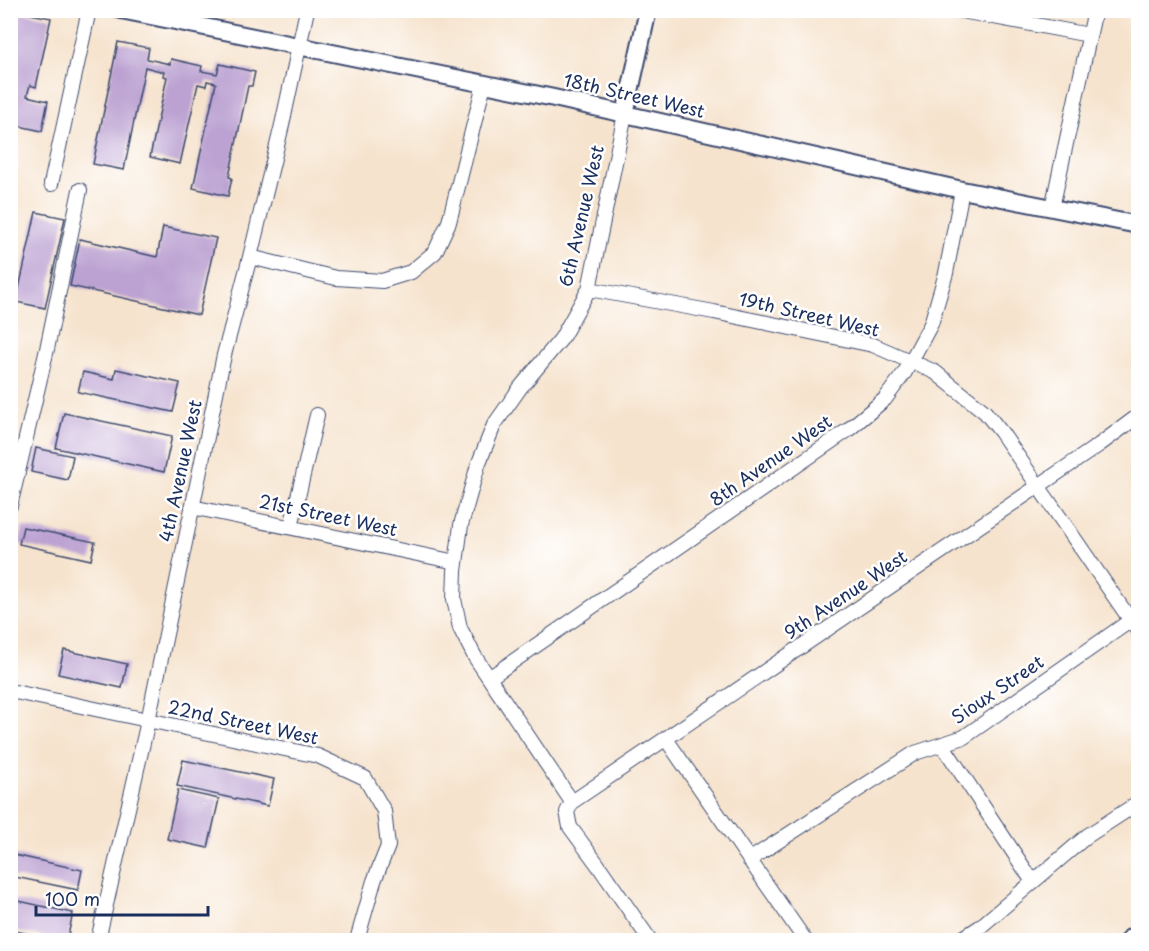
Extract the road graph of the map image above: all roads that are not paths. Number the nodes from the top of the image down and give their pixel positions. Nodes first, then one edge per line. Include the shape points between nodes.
1 (89, 10) edge
2 (121, 10) edge
3 (307, 10) edge
4 (648, 10) edge
5 (957, 10) edge
6 (1095, 10) edge
7 (1089, 36) junction
8 (299, 47) junction
9 (484, 84) junction
10 (625, 114) junction
11 (51, 184) dead end
12 (80, 190) dead end
13 (962, 190) junction
14 (1053, 208) junction
15 (1138, 225) edge
16 (250, 256) junction
17 (589, 289) junction
18 (911, 362) junction
19 (317, 415) dead end
20 (1138, 416) edge
21 (1039, 486) junction
22 (10, 506) edge
23 (192, 507) junction
24 (291, 527) junction
25 (456, 562) junction
26 (1136, 622) edge
27 (489, 678) junction
28 (10, 691) edge
29 (148, 721) junction
30 (666, 739) junction
31 (942, 744) junction
32 (572, 802) junction
33 (1138, 803) edge
34 (749, 860) junction
35 (1033, 882) junction
36 (1138, 937) edge
37 (98, 940) edge
38 (357, 940) edge
39 (650, 940) edge
40 (805, 940) edge
41 (960, 940) edge
42 (1133, 940) edge

1 - 11 street
2 - 8 street, 18th Street West
3 - 8 street, 4th Avenue West
4 - 10 street, 6th Avenue West
5 - 7 street
6 - 7 street
7 - 14 street
8 - 9 street, 18th Street West
8 - 16 street, 4th Avenue West
9 - 10 street, 18th Street West
9 - 16 street via 449,222 435,252 411,272 382,281 336,278
10 - 13 street, 18th Street West
10 - 17 street, 6th Avenue West
12 - 22 street
13 - 14 street, 18th Street West
13 - 18 street, 8th Avenue West via 934,314
14 - 15 street, 18th Street West
16 - 23 street, 4th Avenue West via 224,355
17 - 18 street, 19th Street West via 873,345
17 - 25 street, 6th Avenue West via 561,339 494,426 461,525
18 - 21 street, 19th Street West via 935,372 985,412
18 - 27 street, 8th Avenue West via 885,399 848,430
19 - 24 street
20 - 21 street, 9th Avenue West
21 - 26 street, 19th Street West
21 - 30 street, 9th Avenue West
23 - 24 street, 21st Street West
23 - 29 street, 4th Avenue West
24 - 25 street, 21st Street West
25 - 27 street, 6th Avenue West via 454,599 460,628
26 - 31 street, Sioux Street via 964,737
27 - 32 street, 6th Avenue West
28 - 29 street, 22nd Street West
29 - 37 street, 4th Avenue West
29 - 38 street, 22nd Street West via 318,756 365,778 384,811 388,846
30 - 32 street, 9th Avenue West
30 - 34 street
31 - 34 street, Sioux Street via 915,753
31 - 35 street
32 - 39 street via 567,812 570,827
33 - 35 street via 1087,836
34 - 40 street
35 - 41 street
36 - 42 highway

